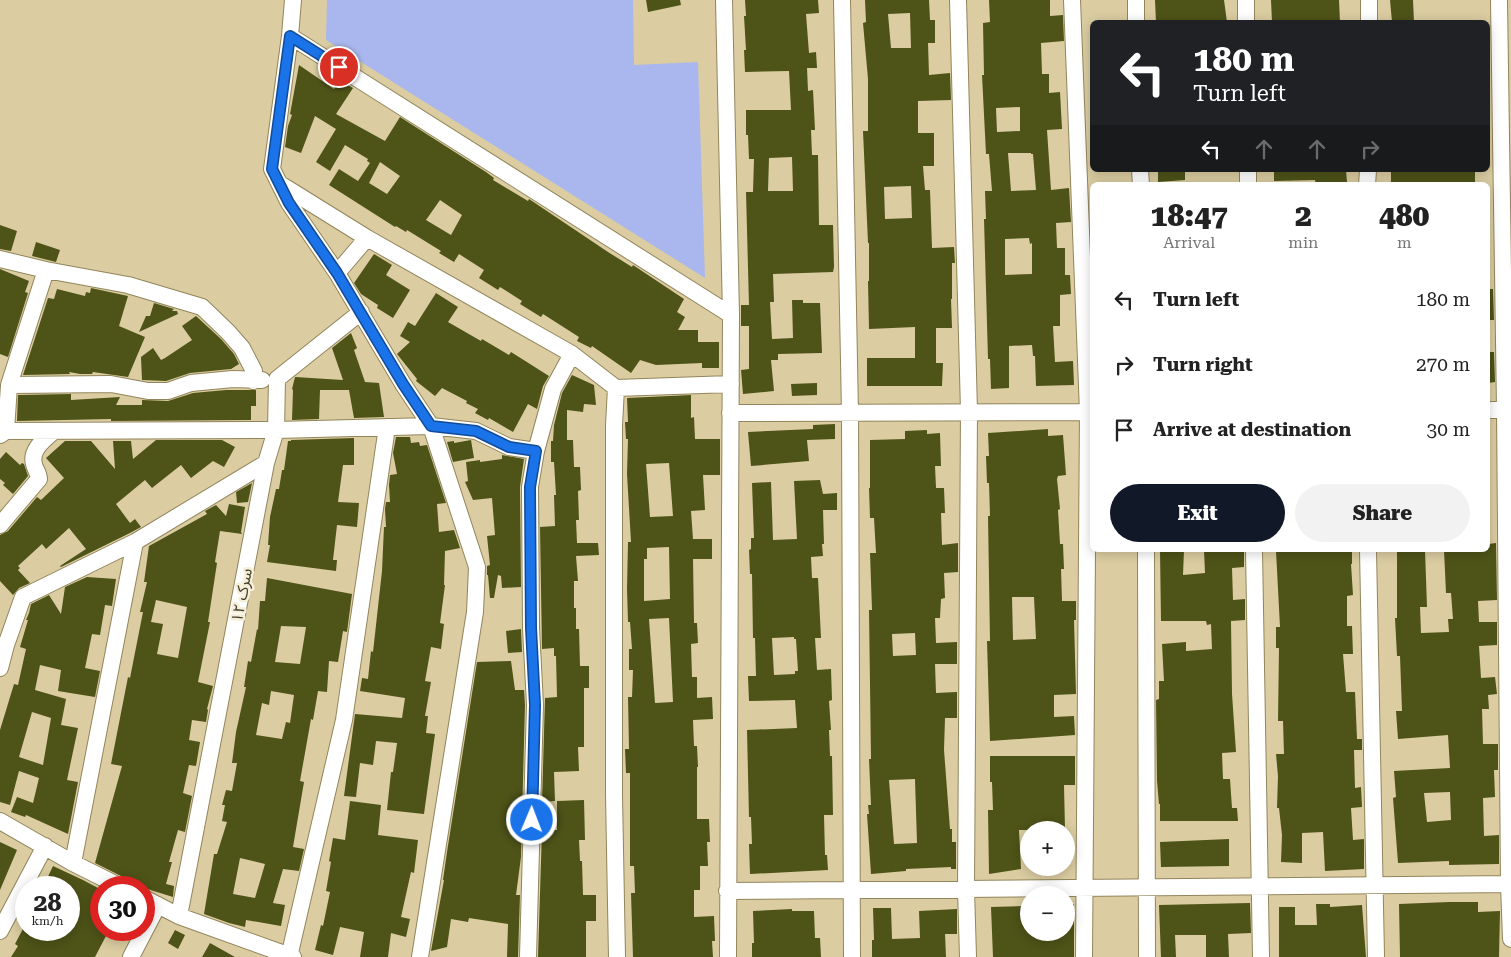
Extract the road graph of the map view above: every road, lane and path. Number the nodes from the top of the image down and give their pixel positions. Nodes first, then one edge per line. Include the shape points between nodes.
1 (293, 0) edge
2 (724, 0) edge
3 (842, 0) edge
4 (958, 0) edge
5 (1072, 0) edge
6 (1136, 0) edge
7 (1246, 0) edge
8 (1369, 0) edge
9 (1499, 0) edge
10 (1136, 20) edge
11 (1246, 20) edge
12 (1369, 20) edge
13 (290, 36) junction
14 (279, 183) junction
15 (367, 238) junction
16 (0, 259) edge
17 (46, 270) junction
18 (337, 273) junction
19 (361, 312) junction
20 (731, 315) junction
21 (572, 354) junction
22 (277, 379) junction
23 (253, 380) junction
24 (731, 384) junction
25 (9, 385) junction
26 (616, 388) junction
27 (1508, 409) edge
28 (1490, 410) edge
29 (969, 411) junction
30 (1090, 412) edge
31 (730, 413) junction
32 (850, 413) junction
33 (431, 426) junction
34 (387, 427) junction
35 (276, 430) junction
36 (54, 431) junction
37 (3, 433) edge
38 (536, 451) junction
39 (266, 463) junction
40 (0, 525) edge
41 (135, 542) junction
42 (1146, 552) edge
43 (1254, 552) edge
44 (1368, 552) edge
45 (3, 644) edge
46 (0, 668) edge
47 (0, 821) edge
48 (45, 846) junction
49 (73, 864) junction
50 (98, 876) edge
51 (1510, 884) edge
52 (1375, 885) junction
53 (1259, 886) junction
54 (1146, 887) junction
55 (1084, 888) junction
56 (966, 889) junction
57 (851, 890) junction
58 (727, 891) junction
59 (155, 903) edge
60 (179, 916) junction
61 (0, 931) edge
62 (1511, 939) edge
63 (137, 941) edge
64 (131, 957) edge
65 (290, 957) edge
66 (420, 957) edge
67 (528, 957) edge
68 (617, 957) edge
69 (728, 957) edge
70 (852, 957) edge
71 (968, 957) edge
72 (1084, 957) edge
73 (1147, 957) edge
74 (1261, 957) edge
75 (1376, 957) edge

1 - 13 street
2 - 20 street
3 - 32 street
4 - 29 street
5 - 30 street
6 - 10 street
7 - 11 street
8 - 12 street
9 - 27 street
13 - 14 street via 272,169
13 - 20 street
14 - 15 street
14 - 18 street
15 - 18 street
15 - 21 street
16 - 17 street
17 - 23 street via 128,285 202,307 242,348 254,371
17 - 25 street
18 - 19 street
19 - 22 street
19 - 33 street
20 - 24 street
21 - 26 street
21 - 38 street via 553,389
22 - 23 street
22 - 35 street, سرک ۱۲
23 - 25 street via 192,383 168,391 111,384
24 - 26 street
24 - 31 street
25 - 37 street
26 - 68 street via 614,766
27 - 28 street
27 - 51 street
29 - 30 street
29 - 32 street
29 - 56 street
30 - 55 street
31 - 32 street
31 - 58 street
32 - 57 street
33 - 34 street
33 - 38 street via 476,431 509,447
33 - 66 street via 477,567 475,612
34 - 35 street
34 - 65 street via 344,720
35 - 36 street
35 - 39 street, سرک ۱۲
36 - 37 street
36 - 40 street via 35,449 33,459 39,480
38 - 67 street via 530,487 535,705
39 - 41 street
39 - 60 street, سرک ۱۲
41 - 45 street via 24,596
41 - 49 street
42 - 54 street
43 - 53 street
44 - 52 street
45 - 46 street
47 - 48 street
48 - 49 street
48 - 61 street
49 - 50 street
51 - 52 street
51 - 62 street
52 - 53 street
52 - 75 street
53 - 54 street
53 - 74 street
54 - 55 street
54 - 73 street
55 - 56 street
55 - 72 street
56 - 57 street
56 - 71 street
57 - 58 street
57 - 70 street
58 - 69 street
59 - 60 street
60 - 65 street
63 - 64 street

